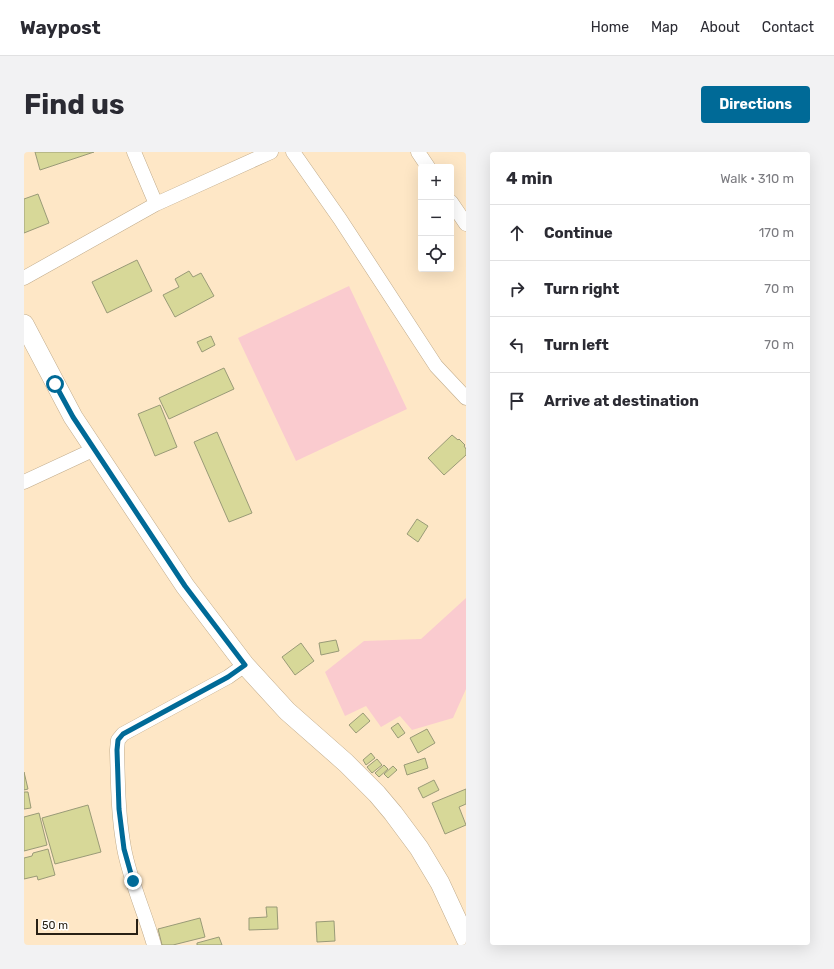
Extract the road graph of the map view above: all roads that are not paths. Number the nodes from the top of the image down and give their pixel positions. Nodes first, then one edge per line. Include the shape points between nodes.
1 (134, 152) edge
2 (271, 152) edge
3 (293, 152) edge
4 (418, 152) edge
5 (426, 164) edge
6 (156, 204) junction
7 (454, 206) edge
8 (466, 224) edge
9 (24, 278) edge
10 (24, 324) edge
11 (466, 398) edge
12 (95, 449) junction
13 (24, 482) edge
14 (245, 665) junction
15 (466, 939) edge
16 (154, 945) edge

1 - 6 street
2 - 6 street
3 - 11 street via 436,366
4 - 5 street
6 - 9 street
7 - 8 street
10 - 12 street via 73,417
12 - 13 street
12 - 14 street via 185,586
14 - 15 street via 287,711 346,763 393,813 423,854 447,897
14 - 16 street via 123,734 118,740 119,809 124,849

